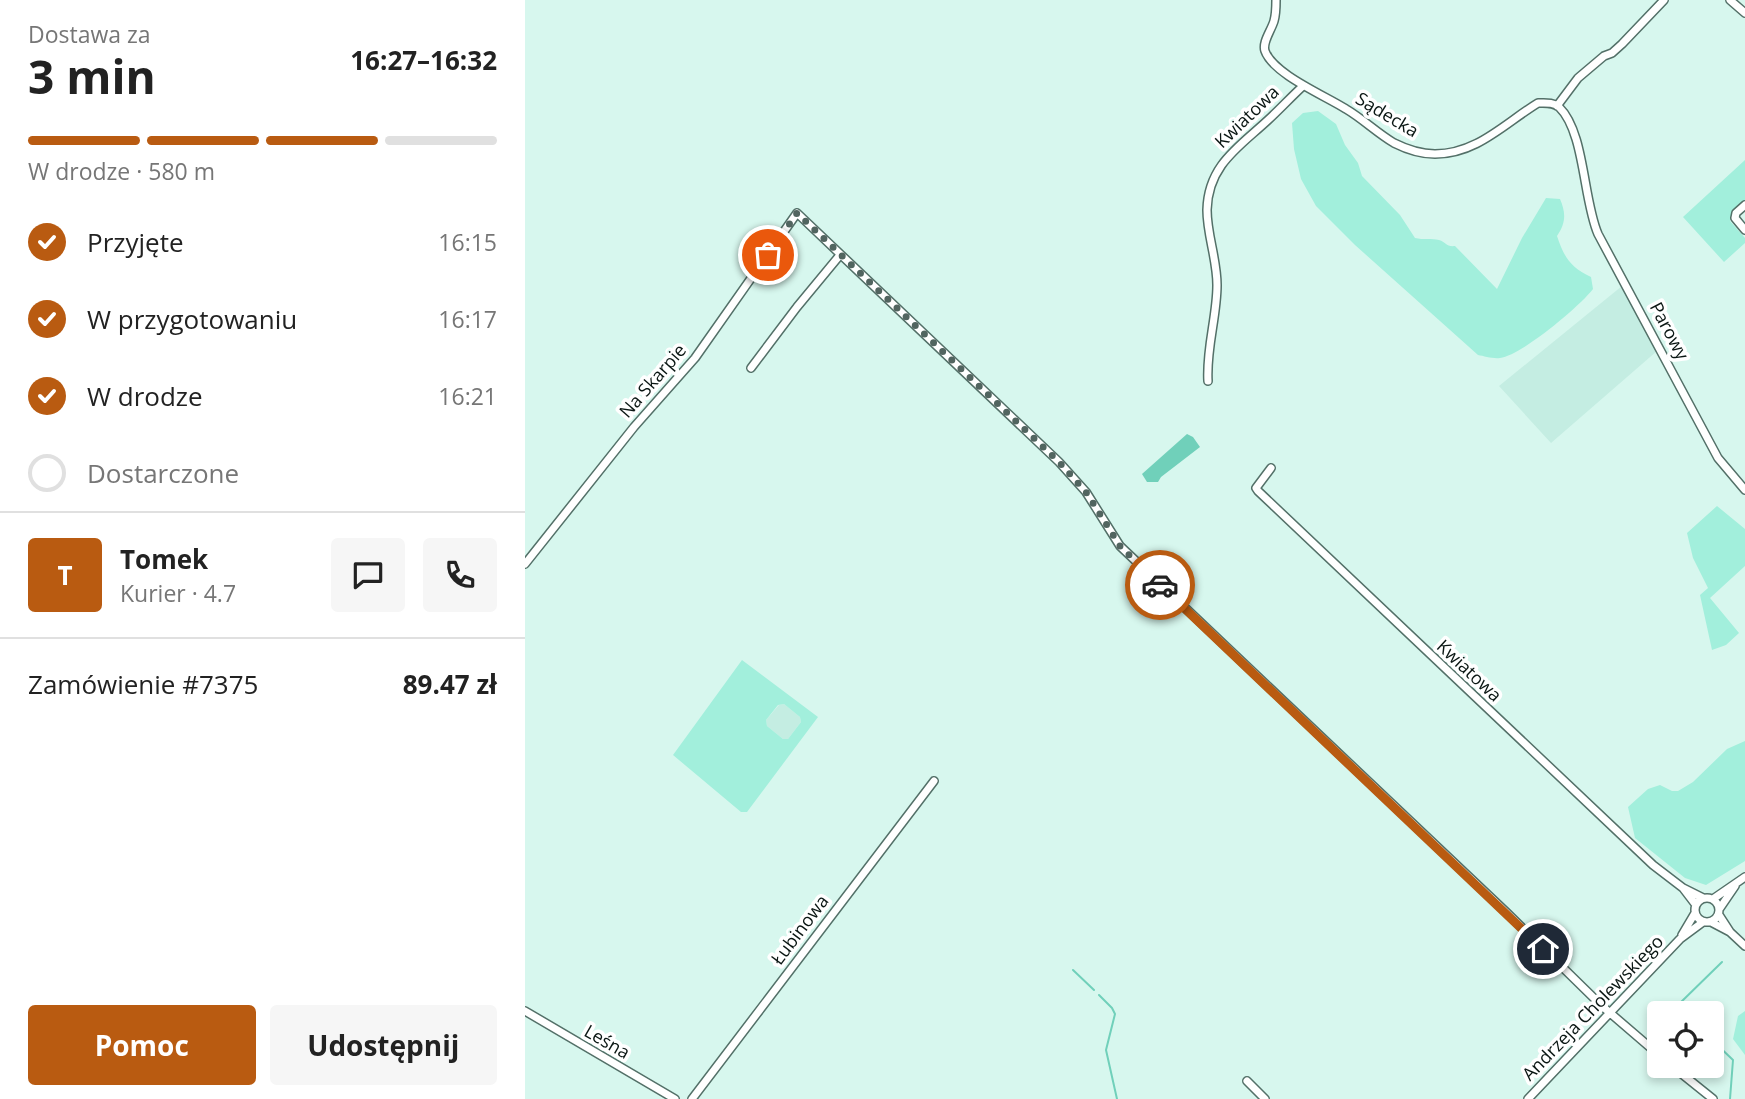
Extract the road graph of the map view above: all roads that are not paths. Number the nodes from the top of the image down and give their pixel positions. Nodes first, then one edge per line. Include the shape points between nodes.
1 (1276, 0) edge
2 (1664, 0) edge
3 (1730, 0) edge
4 (1745, 13) edge
5 (1303, 86) junction
6 (1557, 106) junction
7 (1745, 205) edge
8 (1745, 230) edge
9 (840, 255) junction
10 (751, 369) dead end
11 (1208, 381) dead end
12 (1271, 468) dead end
13 (1745, 490) edge
14 (525, 564) edge
15 (934, 780) dead end
16 (1745, 877) edge
17 (1736, 885) junction
18 (1683, 888) junction
19 (1703, 898) junction
20 (1713, 899) junction
21 (1696, 909) junction
22 (1719, 911) junction
23 (1707, 922) junction
24 (1730, 932) junction
25 (1680, 939) junction
26 (1745, 946) edge
27 (525, 1011) edge
28 (1610, 1014) junction
29 (1647, 1045) edge
30 (1687, 1078) edge
31 (1247, 1081) dead end
32 (675, 1099) edge
33 (692, 1099) edge
34 (1265, 1099) edge
35 (1528, 1099) edge
36 (1713, 1099) edge

1 - 5 street, Sądecka via 1264,45 1266,54
2 - 6 street via 1622,44 1578,78
3 - 4 street
5 - 6 street, Sądecka via 1347,109 1395,143 1434,154 1486,141 1538,103
5 - 11 street, Kwiatowa via 1231,152 1208,197 1217,288
6 - 13 street, Parowy via 1569,123 1598,234 1718,458
7 - 8 street via 1735,218
9 - 10 street
9 - 14 street, Na Skarpie via 797,213 695,358
9 - 28 street via 1059,462 1086,492 1120,546
12 - 18 street, Kwiatowa via 1258,491 1653,865
15 - 33 street, Łubinowa
16 - 17 street
17 - 20 street
17 - 22 street
18 - 19 street, Kwiatowa
18 - 21 street, Kwiatowa
19 - 20 street
19 - 21 street, Andrzeja Cholewskiego
20 - 22 street
21 - 23 street, Kwiatowa
21 - 25 street, Andrzeja Cholewskiego
22 - 23 street, Andrzeja Cholewskiego
22 - 24 street
23 - 24 street
23 - 25 street, Andrzeja Cholewskiego
24 - 26 street
25 - 28 street, Andrzeja Cholewskiego
27 - 32 street, Leśna
28 - 29 street
28 - 35 street, Andrzeja Cholewskiego
30 - 36 street
31 - 34 street

